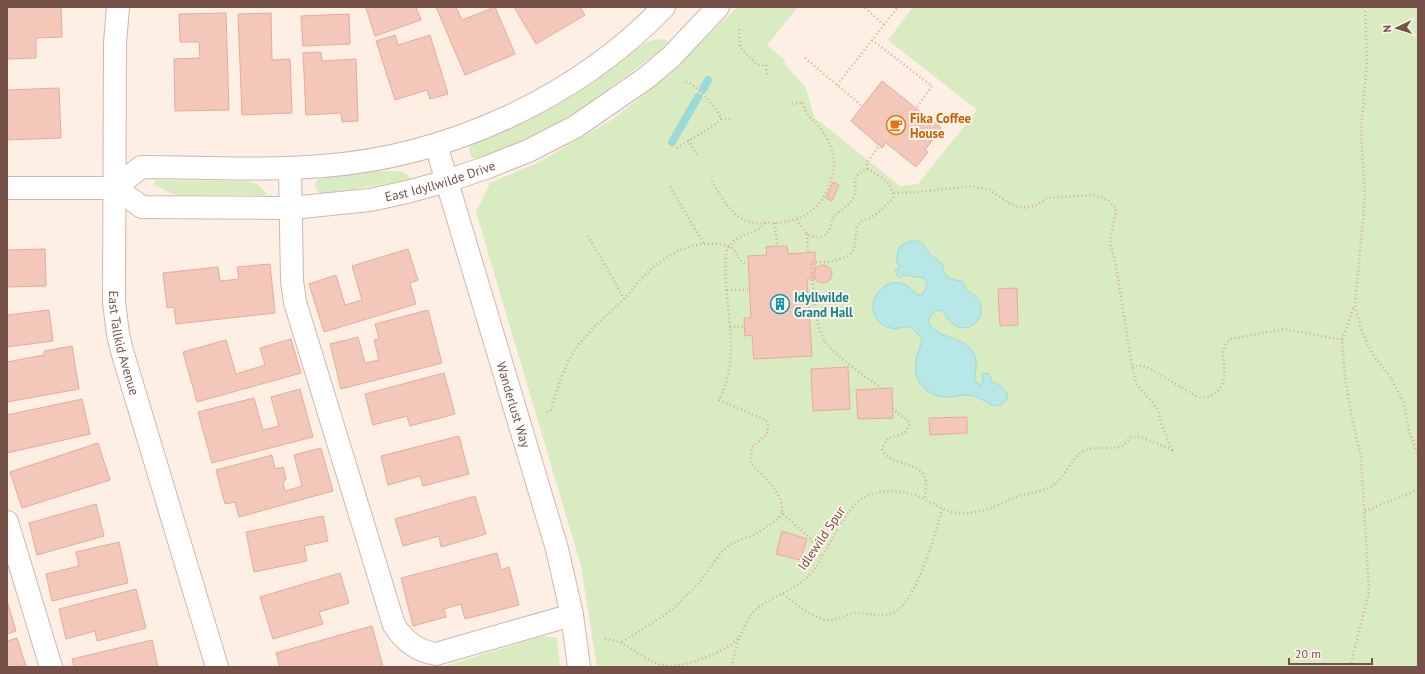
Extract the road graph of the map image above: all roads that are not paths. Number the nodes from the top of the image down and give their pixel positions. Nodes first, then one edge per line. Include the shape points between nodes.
1 (118, 7) edge
2 (664, 7) edge
3 (718, 7) edge
4 (436, 144) junction
5 (290, 168) junction
6 (447, 182) junction
7 (7, 188) edge
8 (115, 188) junction
9 (291, 208) junction
10 (7, 522) edge
11 (572, 615) junction
12 (51, 667) edge
13 (217, 667) edge
14 (579, 667) edge

1 - 8 street, East Tallkid Avenue via 115,43
2 - 4 street via 638,33 558,90 461,137
3 - 6 street, East Idyllwilde Drive via 666,61 586,120 528,151
4 - 5 street via 396,156
4 - 6 street, Wanderlust Way
5 - 8 street via 141,167
5 - 9 street
6 - 9 street, East Idyllwilde Drive via 370,200
6 - 11 street, Wanderlust Way via 557,549
7 - 8 street
8 - 9 street, East Idyllwilde Drive via 142,207
8 - 13 street, East Tallkid Avenue via 114,302 118,334
9 - 11 street via 292,281 295,302 390,616 400,634 419,650 436,654
10 - 12 street
11 - 14 street, Wanderlust Way

